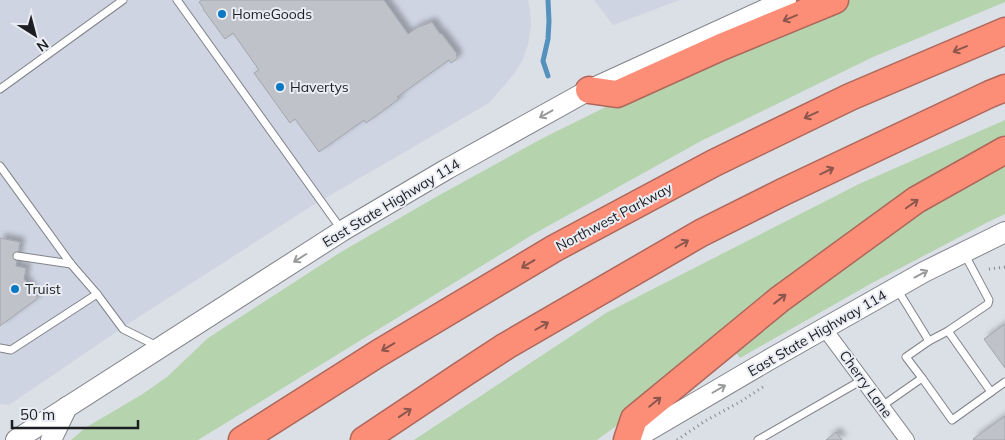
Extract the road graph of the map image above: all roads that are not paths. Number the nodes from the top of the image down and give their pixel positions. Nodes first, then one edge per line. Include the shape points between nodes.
1 (123, 0) edge
2 (177, 0) edge
3 (786, 0) edge
4 (835, 0) edge
5 (1005, 31) edge
6 (1005, 88) edge
7 (0, 89) edge
8 (589, 90) junction
9 (1005, 150) edge
10 (0, 166) edge
11 (342, 231) junction
12 (1005, 232) edge
13 (963, 253) junction
14 (17, 256) dead end
15 (71, 264) junction
16 (896, 288) junction
17 (97, 294) junction
18 (824, 328) junction
19 (948, 331) junction
20 (929, 341) junction
21 (160, 347) junction
22 (0, 348) edge
23 (922, 378) junction
24 (862, 380) junction
25 (1005, 382) edge
26 (991, 392) junction
27 (882, 406) junction
28 (67, 407) junction
29 (16, 440) edge
30 (51, 440) edge
31 (242, 440) edge
32 (364, 440) edge
33 (627, 440) edge
34 (632, 440) edge
35 (758, 440) edge
36 (907, 440) edge

1 - 7 lane
2 - 11 lane
3 - 8 main road, East State Highway 114
4 -> 8 highway via 616,94
5 -> 31 highway, Northwest Parkway via 850,97 714,163 554,248 379,352
32 -> 6 highway via 506,346 701,233
8 -> 11 main road, East State Highway 114
33 -> 9 highway via 634,419 780,299 916,200
10 - 15 lane
11 -> 21 main road, East State Highway 114
12 - 13 main road, East State Highway 114
16 -> 13 main road, East State Highway 114
13 - 19 lane via 989,300 988,304
14 - 15 lane
15 - 17 lane
16 - 18 main road, East State Highway 114
16 - 20 lane
17 - 21 lane via 123,329
17 - 22 lane via 11,350
18 - 24 street, Cherry Lane
34 -> 18 main road, East State Highway 114
19 - 20 lane
19 - 26 lane
20 - 23 lane via 906,357
21 - 28 main road, East State Highway 114
23 - 26 lane via 952,420
23 - 27 lane
24 - 27 street, Cherry Lane
24 - 35 lane
25 - 26 lane
27 - 36 street, Cherry Lane
28 - 29 main road, East State Highway 114
28 - 30 main road

